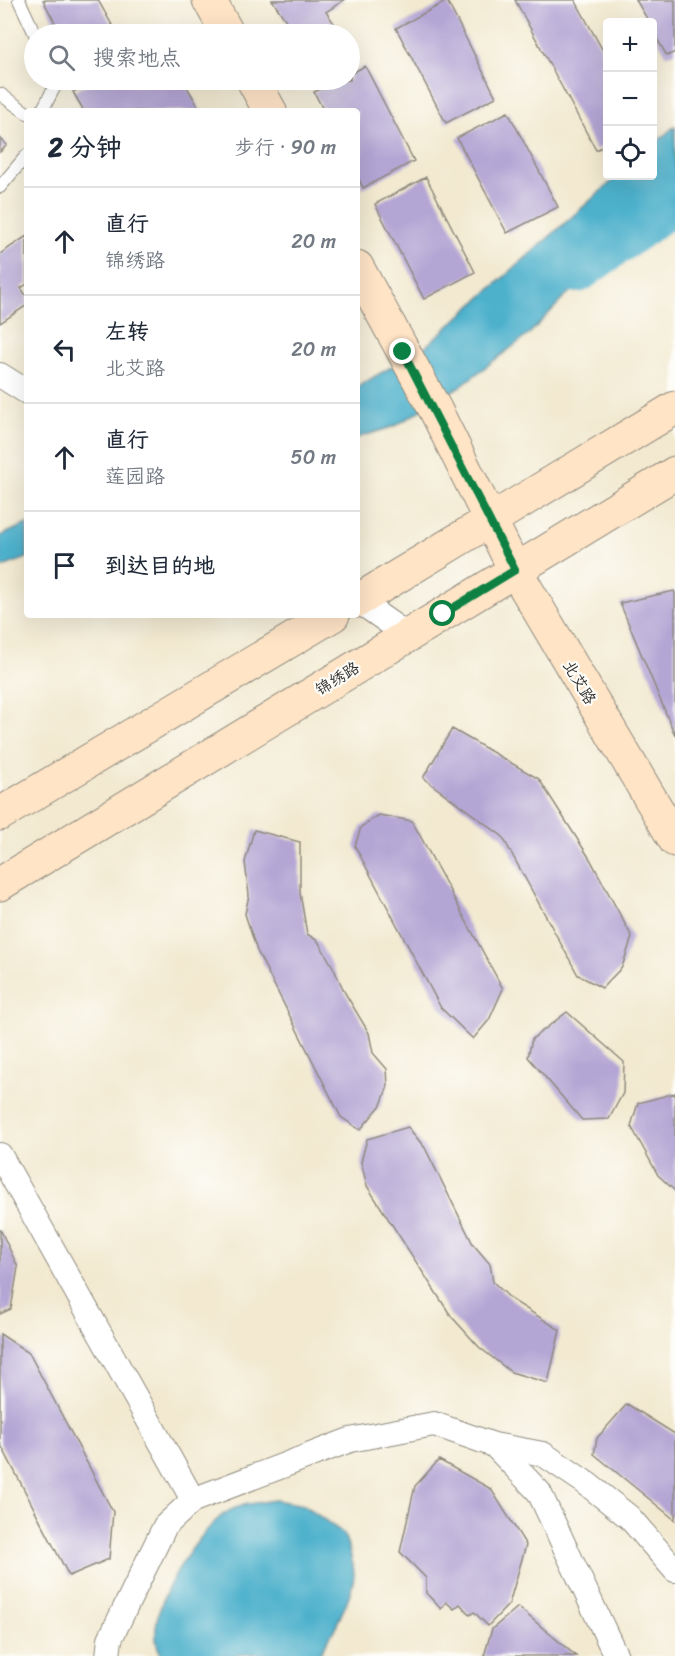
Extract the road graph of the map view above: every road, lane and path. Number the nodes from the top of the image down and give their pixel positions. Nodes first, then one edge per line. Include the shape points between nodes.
1 (19, 0) edge
2 (209, 0) edge
3 (30, 24) edge
4 (222, 24) edge
5 (53, 90) edge
6 (258, 90) edge
7 (0, 94) edge
8 (44, 108) edge
9 (268, 108) edge
10 (24, 111) edge
11 (24, 159) edge
12 (0, 187) edge
13 (360, 273) edge
14 (0, 375) edge
15 (24, 390) edge
16 (675, 408) edge
17 (675, 473) edge
18 (489, 521) junction
19 (515, 570) junction
20 (360, 598) edge
21 (360, 602) edge
22 (328, 618) edge
23 (407, 635) junction
24 (0, 814) edge
25 (675, 840) edge
26 (0, 884) edge
27 (0, 1155) edge
28 (494, 1445) junction
29 (193, 1500) junction
30 (675, 1570) edge
31 (108, 1656) edge
32 (616, 1656) edge

1 - 3 lane
2 - 4 main road
5 - 8 lane
6 - 9 main road
7 - 10 lane
11 - 12 lane
13 - 18 main road, 北艾路 via 435,409
14 - 15 street
16 - 18 main road
17 - 19 main road, 锦绣路
18 - 19 main road, 北艾路
18 - 20 main road
19 - 23 main road, 锦绣路
19 - 25 main road, 北艾路
21 - 23 street
22 - 24 main road
23 - 26 main road, 锦绣路
27 - 29 street
28 - 29 street via 434,1424 350,1440
28 - 30 street via 543,1454 586,1483 628,1517
28 - 32 street via 539,1492
29 - 31 street via 165,1527 110,1639

